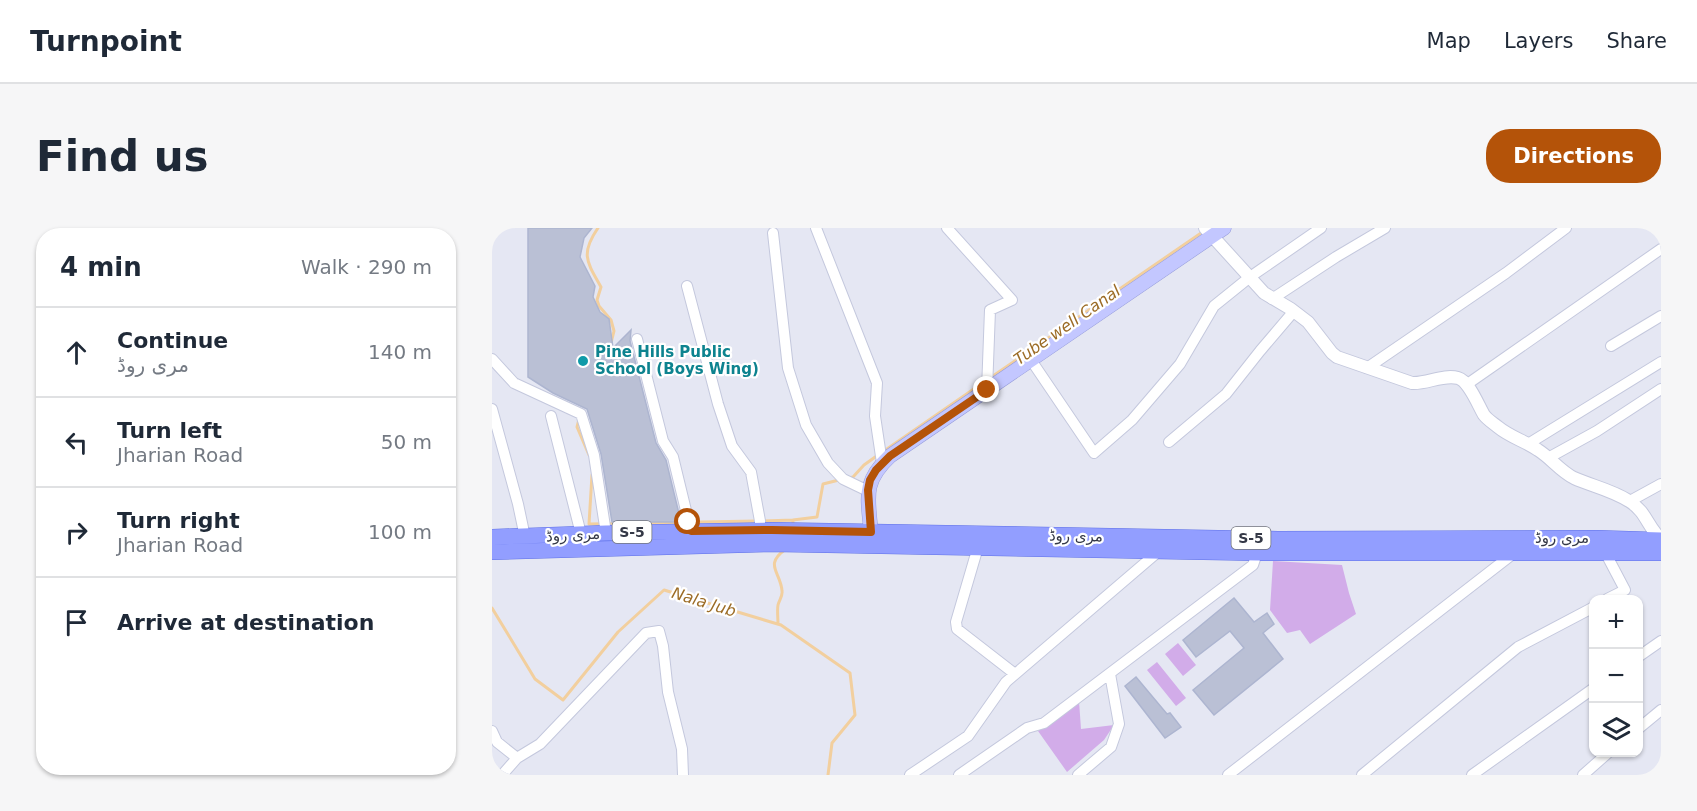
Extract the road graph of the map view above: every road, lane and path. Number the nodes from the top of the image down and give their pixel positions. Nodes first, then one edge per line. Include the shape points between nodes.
1 (816, 228) edge
2 (947, 228) edge
3 (1321, 228) edge
4 (1385, 228) edge
5 (1566, 228) edge
6 (1214, 231) edge
7 (773, 233) dead end
8 (1661, 249) edge
9 (1250, 277) junction
10 (687, 286) dead end
11 (1272, 299) junction
12 (1294, 311) junction
13 (1661, 316) edge
14 (637, 339) dead end
15 (1611, 346) dead end
16 (492, 359) edge
17 (1031, 360) junction
18 (1661, 362) edge
19 (1367, 368) junction
20 (1466, 385) junction
21 (1661, 389) edge
22 (987, 390) junction
23 (492, 409) edge
24 (551, 416) dead end
25 (1169, 442) dead end
26 (1528, 444) junction
27 (1548, 458) junction
28 (882, 463) junction
29 (1661, 484) edge
30 (868, 490) junction
31 (1630, 501) junction
32 (691, 531) junction
33 (492, 532) edge
34 (871, 532) junction
35 (606, 533) junction
36 (581, 534) junction
37 (768, 535) junction
38 (518, 537) junction
39 (842, 538) junction
40 (659, 539) junction
41 (1661, 539) edge
42 (1027, 541) junction
43 (1340, 546) junction
44 (493, 547) edge
45 (978, 547) junction
46 (1159, 551) junction
47 (1605, 552) junction
48 (1257, 553) junction
49 (1515, 553) junction
50 (1661, 553) edge
51 (1616, 595) edge
52 (1589, 609) edge
53 (1661, 641) edge
54 (1643, 654) edge
55 (1015, 674) junction
56 (1110, 674) junction
57 (1589, 691) edge
58 (1661, 710) edge
59 (1643, 725) edge
60 (492, 731) edge
61 (495, 743) edge
62 (1604, 757) edge
63 (517, 758) junction
64 (502, 775) edge
65 (683, 775) edge
66 (910, 775) edge
67 (959, 775) edge
68 (1078, 775) edge
69 (1228, 775) edge
70 (1362, 775) edge
71 (1472, 775) edge
72 (1582, 775) edge

1 - 28 street via 877,383 875,416
2 - 22 street via 1012,300 990,310
3 - 9 street
4 - 11 street
5 - 19 street
6 - 9 street
6 - 17 main road
7 - 30 street via 788,368 806,425 828,464 843,479
8 - 20 street
9 - 11 street
9 - 17 street via 1214,306 1180,364 1132,420 1094,453
10 - 37 street via 718,404 732,446 751,472 760,521
11 - 12 street
12 - 19 street via 1308,322 1332,353
12 - 25 street via 1226,394
13 - 15 street
14 - 32 street
16 - 35 street via 514,383 579,413 594,455
17 - 22 main road
18 - 26 street
19 - 20 street via 1412,382 1451,378
20 - 26 street via 1491,422
21 - 27 street
22 - 28 main road
23 - 38 street via 518,504
24 - 36 street
26 - 27 street
27 - 31 street via 1564,472
28 - 30 main road
29 - 31 street
30 - 34 main road
31 - 41 street via 1643,512 1652,531
32 - 37 main road, مری روڈ / S-5
32 - 40 main road, مری روڈ / S-5
33 - 38 street
34 - 39 main road, مری روڈ / S-5
34 - 42 main road, مری روڈ / S-5
35 - 36 main road, مری روڈ / S-5
35 - 40 main road, مری روڈ / S-5
36 - 38 main road, مری روڈ / S-5
37 - 39 main road, مری روڈ / S-5
37 - 40 main road, مری روڈ / S-5
38 - 44 main road, مری روڈ / S-5
39 - 45 main road, مری روڈ / S-5
40 - 44 main road, مری روڈ / S-5
41 - 43 main road, مری روڈ / S-5 via 1576,537
42 - 43 main road, مری روڈ / S-5
42 - 45 main road, مری روڈ / S-5
42 - 46 main road, مری روڈ / S-5
43 - 48 main road, مری روڈ / S-5
43 - 49 main road, مری روڈ / S-5
45 - 55 street via 957,628
46 - 48 main road, مری روڈ / S-5
46 - 55 street
47 - 49 main road, مری روڈ / S-5
47 - 50 main road, مری روڈ / S-5
47 - 51 street via 1625,590
48 - 56 street via 1253,565
49 - 69 street
52 - 70 street via 1518,647
53 - 54 street
55 - 66 street via 968,736
56 - 67 street via 1044,723 1027,728
56 - 68 street via 1119,724 1110,747
57 - 71 street
58 - 59 street
60 - 61 street
61 - 63 street
62 - 72 street
63 - 64 street
63 - 65 street via 540,744 646,633 659,631 682,749

